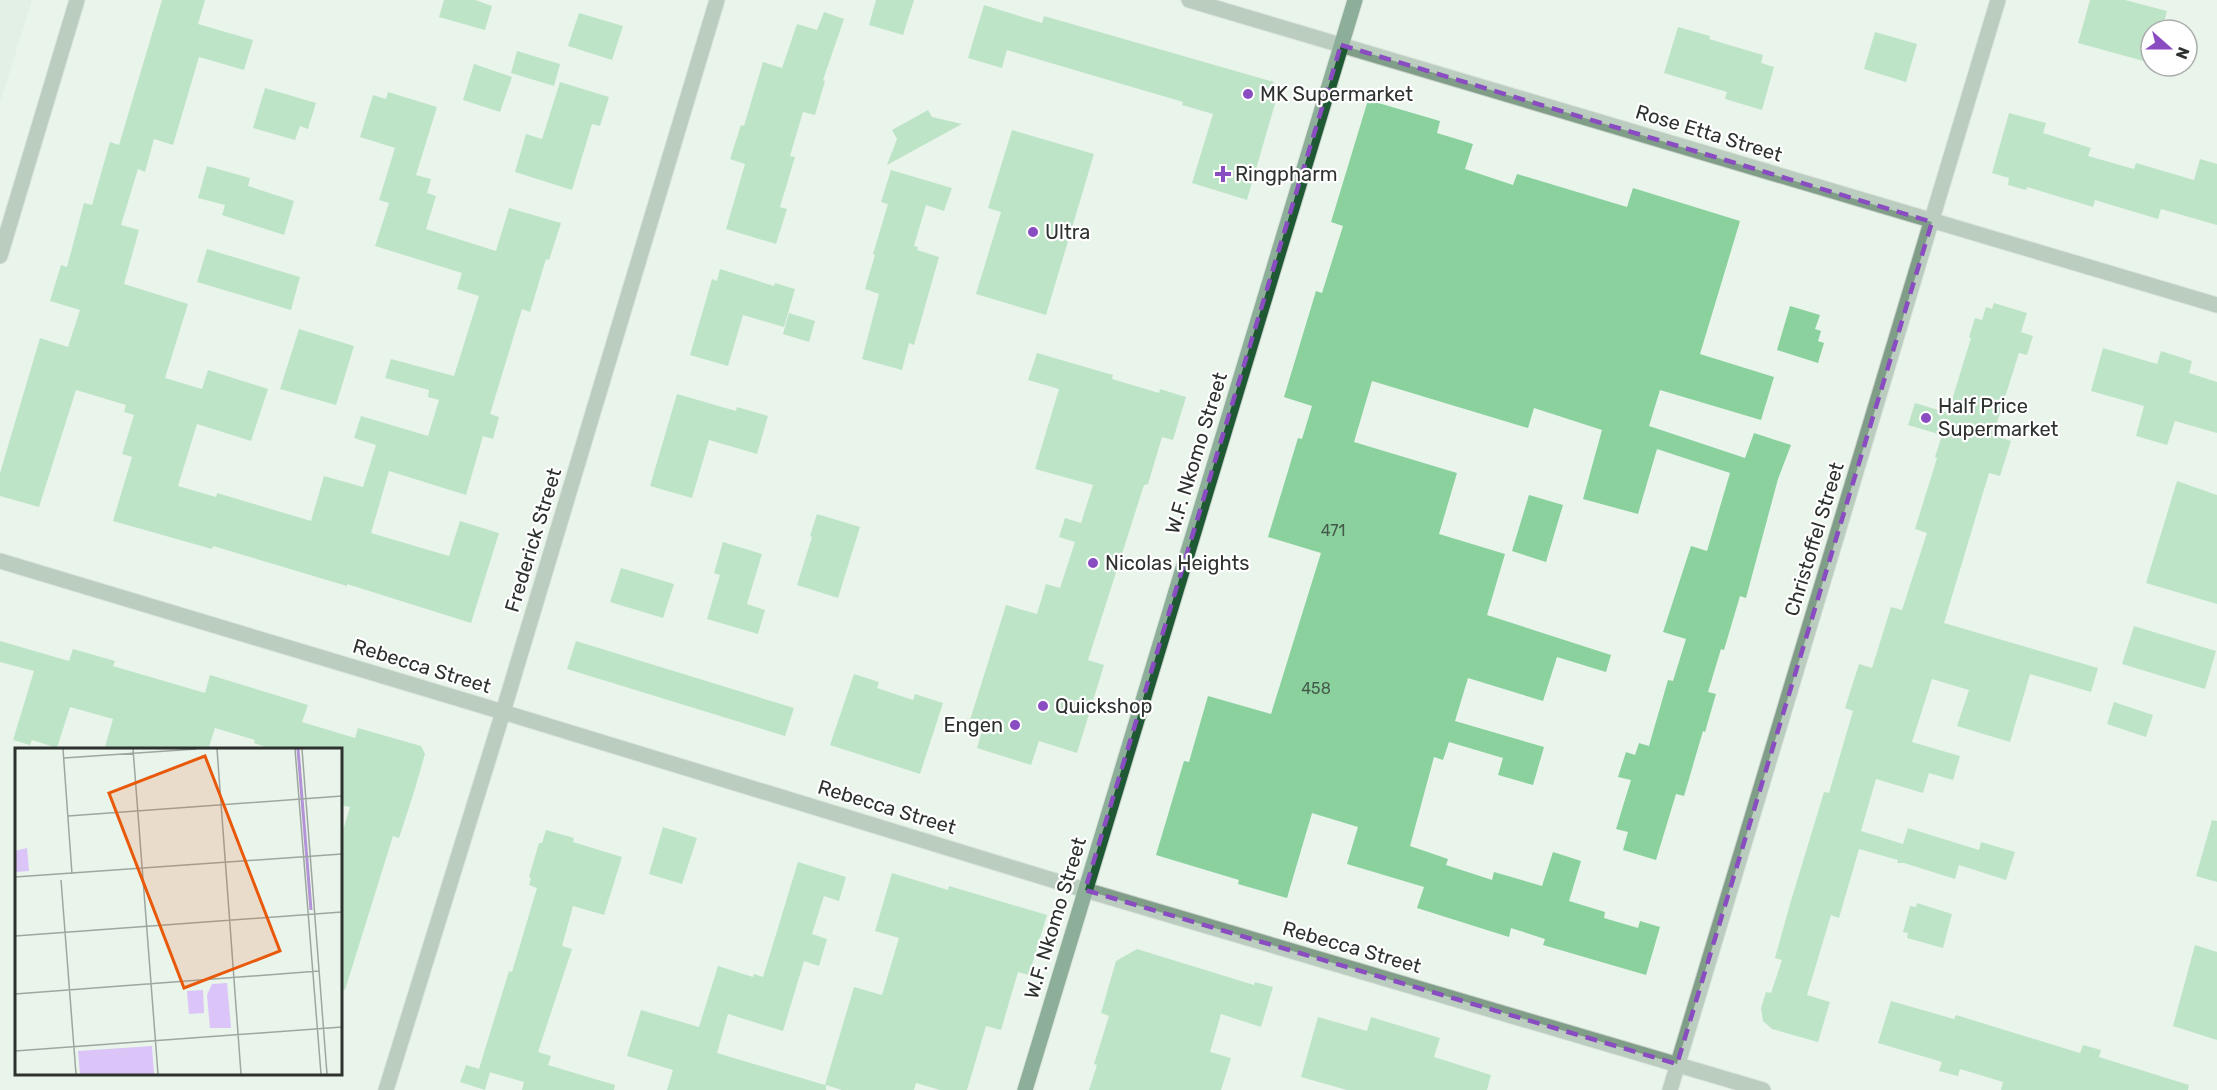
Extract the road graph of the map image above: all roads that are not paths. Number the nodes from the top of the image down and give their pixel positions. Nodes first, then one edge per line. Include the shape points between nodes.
1 (77, 0) edge
2 (717, 0) edge
3 (1189, 0) edge
4 (1355, 0) edge
5 (1998, 0) edge
6 (1341, 45) junction
7 (1932, 222) junction
8 (0, 256) edge
9 (2217, 305) edge
10 (0, 561) edge
11 (503, 712) junction
12 (1085, 890) junction
13 (1677, 1064) junction
14 (386, 1090) edge
15 (1025, 1090) edge
16 (1670, 1090) edge
17 (1763, 1090) edge

1 - 8 street
2 - 11 street, Frederick Street
3 - 6 street, Rose Etta Street
4 - 6 main road, W.F. Nkomo Street
5 - 7 street, Christoffel Street
6 - 7 street, Rose Etta Street
6 - 12 main road, W.F. Nkomo Street
7 - 9 street, Rose Etta Street
7 - 13 street, Christoffel Street
10 - 11 street, Rebecca Street
11 - 12 street, Rebecca Street
11 - 14 street, Frederick Street
12 - 13 street, Rebecca Street
12 - 15 main road, W.F. Nkomo Street
13 - 16 street, Christoffel Street
13 - 17 street, Rebecca Street

